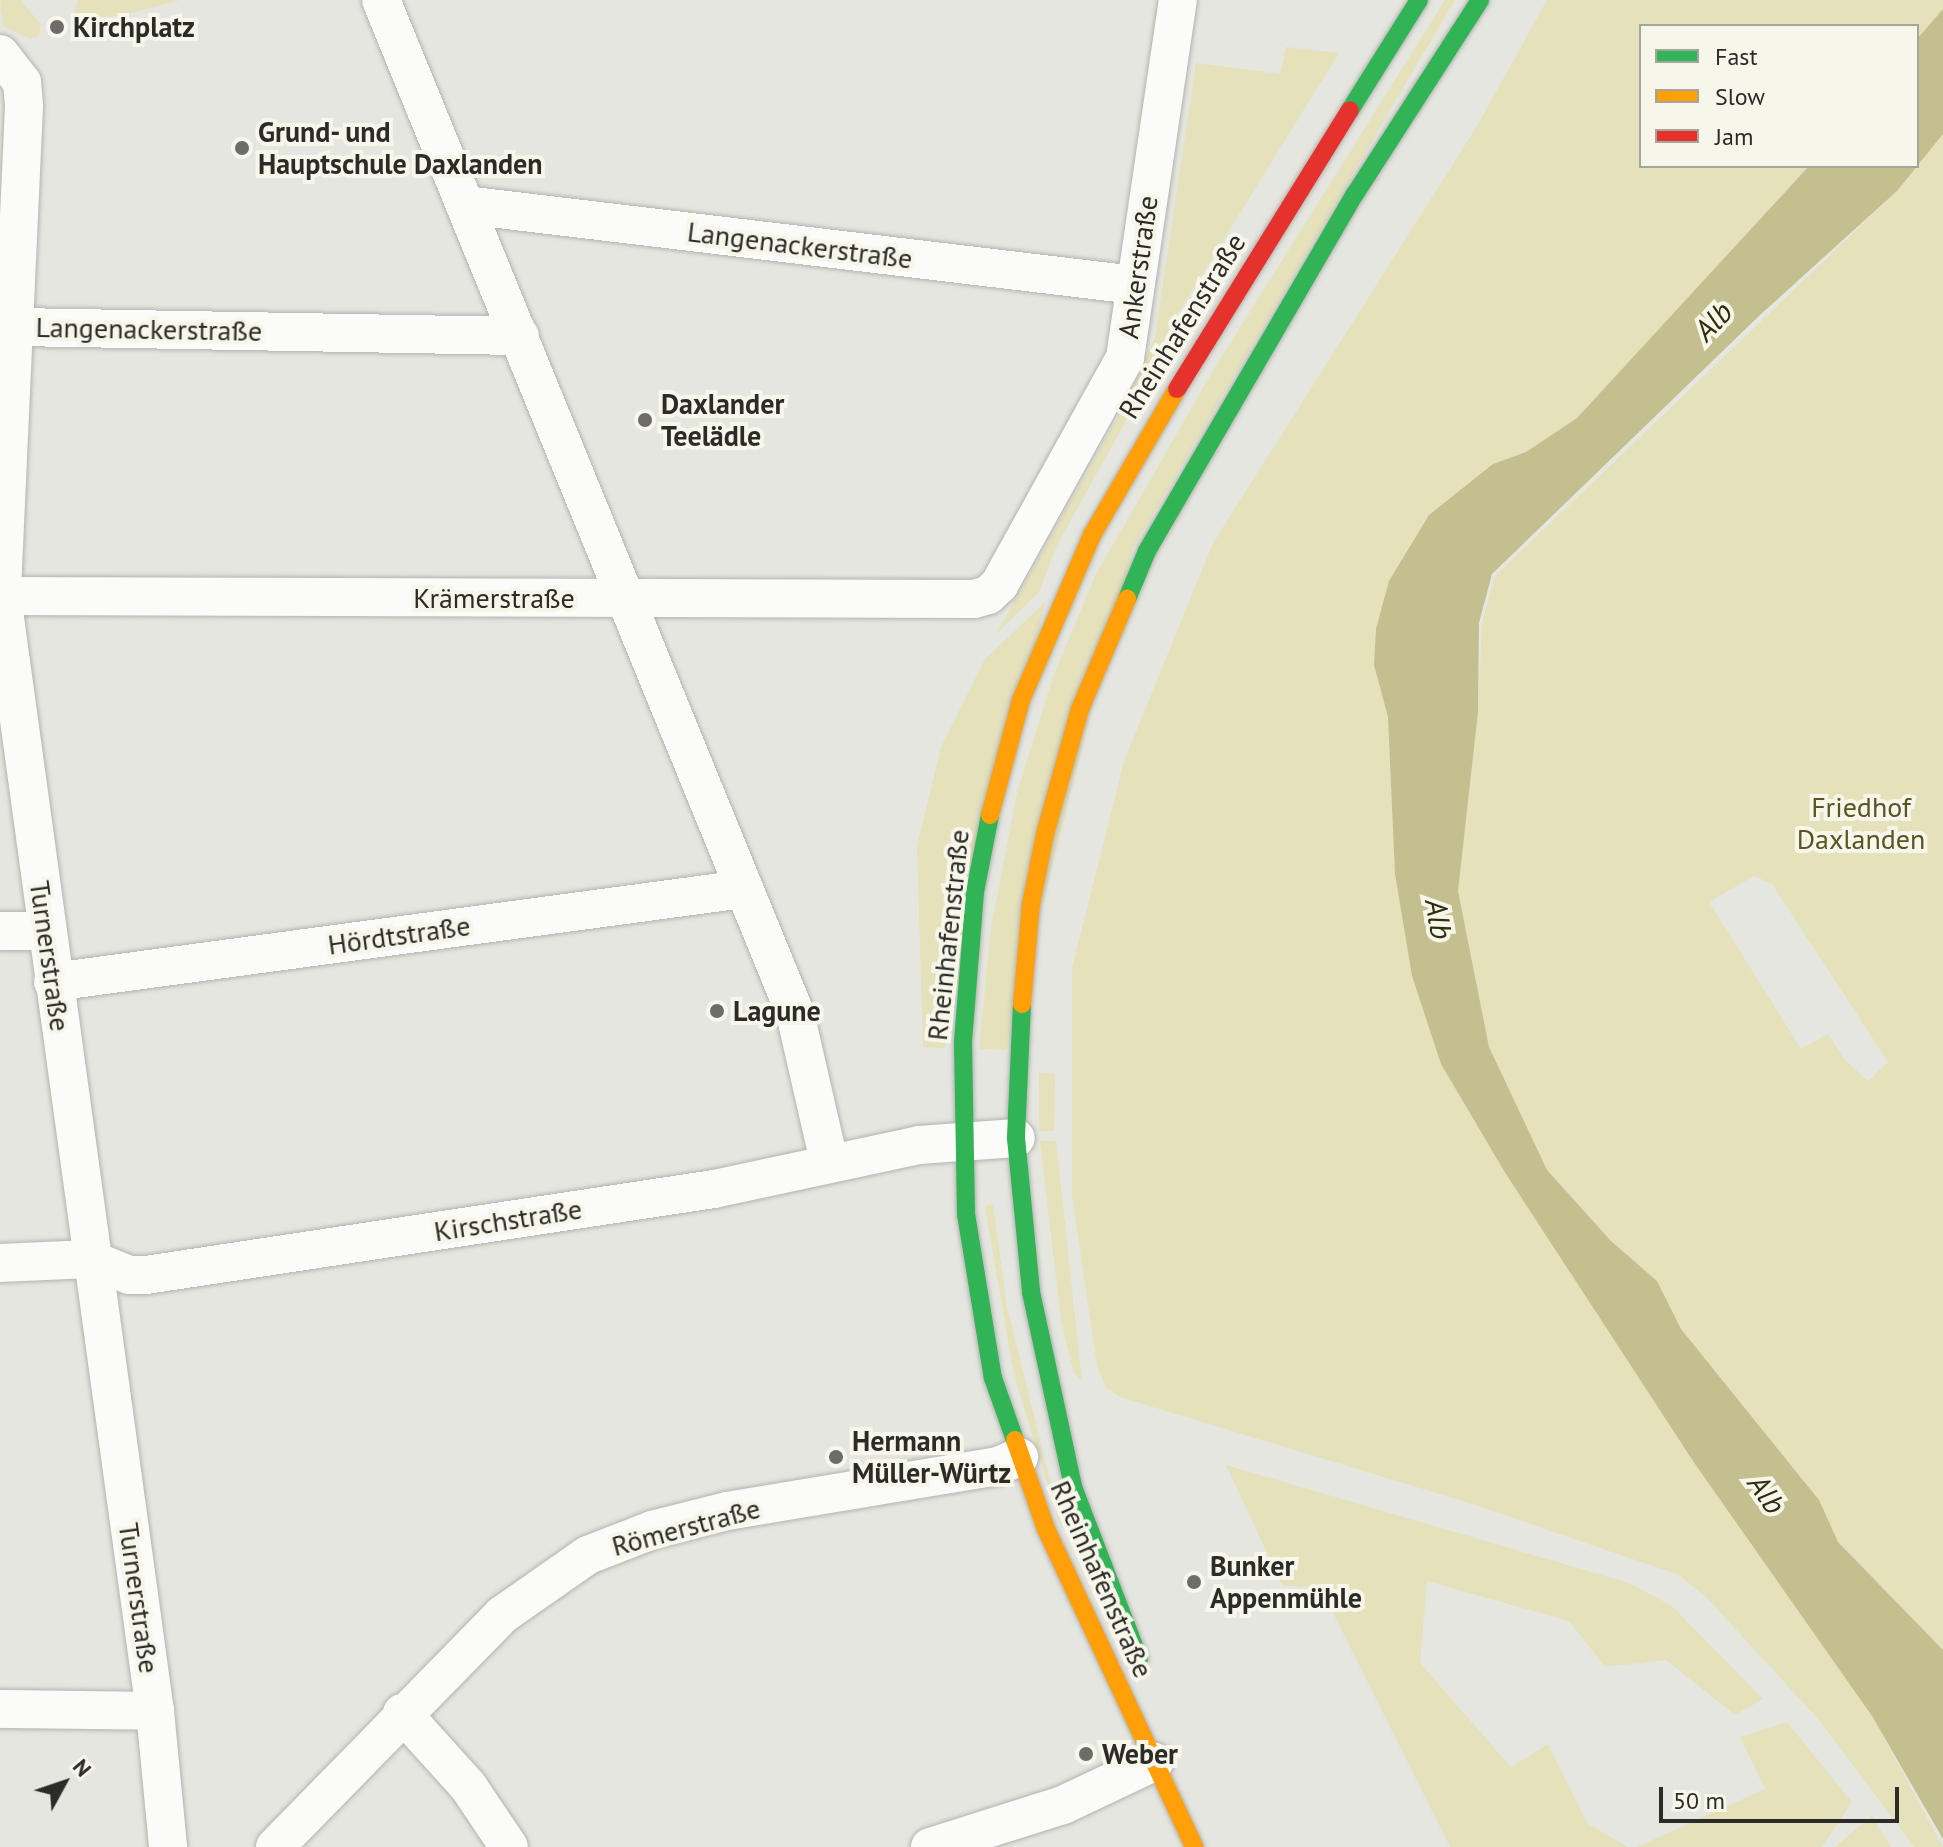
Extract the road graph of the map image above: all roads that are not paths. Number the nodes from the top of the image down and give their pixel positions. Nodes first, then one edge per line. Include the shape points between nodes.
1 (381, 0) edge
2 (1178, 0) edge
3 (1419, 0) edge
4 (1480, 0) edge
5 (6, 59) edge
6 (465, 205) junction
7 (1135, 285) junction
8 (17, 327) junction
9 (520, 336) junction
10 (988, 595) joint
11 (1, 596) edge
12 (629, 598) junction
13 (744, 889) junction
14 (0, 931) edge
15 (46, 931) junction
16 (53, 982) junction
17 (1016, 1138) junction
18 (964, 1141) junction
19 (829, 1162) junction
20 (90, 1259) junction
21 (0, 1263) edge
22 (1019, 1457) junction
23 (1147, 1677) dead end
24 (0, 1709) edge
25 (155, 1711) junction
26 (402, 1713) junction
27 (1154, 1762) junction
28 (168, 1847) edge
29 (275, 1847) edge
30 (509, 1847) edge
31 (930, 1847) edge
32 (1194, 1847) edge

1 - 6 street
2 - 7 street, Ankerstraße
3 - 18 main road, Rheinhafenstraße via 1150,431 1044,637 1002,764 975,892 963,1042
4 - 17 main road, Rheinhafenstraße via 1355,194 1162,524 1100,654 1062,764 1031,904
5 - 8 street, Turnerstraße via 22,82 24,106
6 - 7 street, Langenackerstraße
6 - 9 street
7 - 10 street, Ankerstraße via 1125,358 1115,380 999,585
8 - 9 street, Langenackerstraße
8 - 11 street, Turnerstraße
9 - 12 street
10 - 12 street, Krämerstraße
11 - 12 street, Krämerstraße
11 - 15 street, Turnerstraße
12 - 13 street
13 - 16 street, Hördtstraße
13 - 19 street via 805,1050
14 - 15 street
15 - 16 street, Turnerstraße
16 - 20 street, Turnerstraße
17 - 18 street, Kirschstraße
17 - 23 main road, Rheinhafenstraße via 1031,1292 1062,1446 1117,1610
18 - 19 street, Kirschstraße
18 - 22 main road, Rheinhafenstraße via 973,1271 993,1378
19 - 20 street, Kirschstraße via 714,1189 146,1275 129,1275
20 - 21 street, Kirschstraße
20 - 25 street, Turnerstraße
22 - 26 street, Römerstraße via 998,1466 727,1511 620,1541 530,1591
22 - 27 main road, Rheinhafenstraße via 1046,1529
24 - 25 street
25 - 28 street, Turnerstraße
26 - 29 street, Römerstraße
26 - 30 street via 468,1786
27 - 31 street via 1063,1805
27 - 32 main road, Rheinhafenstraße

